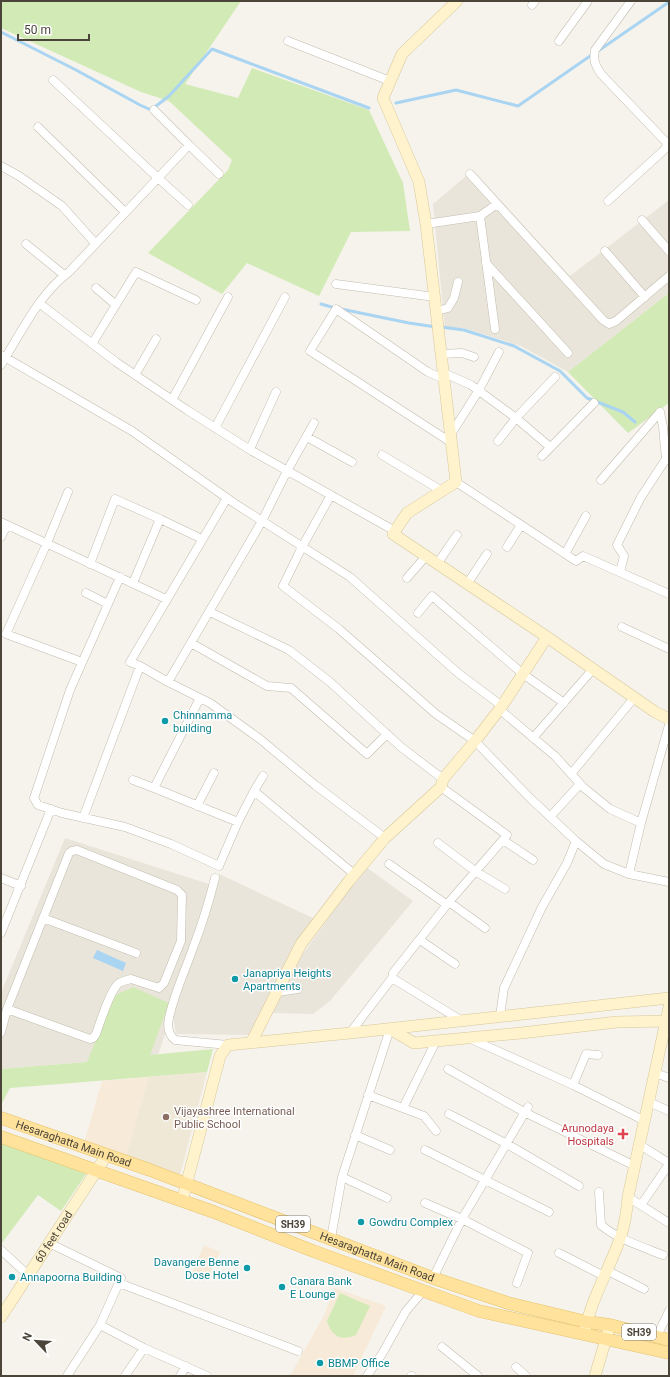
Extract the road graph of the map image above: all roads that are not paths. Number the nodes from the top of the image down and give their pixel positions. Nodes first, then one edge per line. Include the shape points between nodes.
1 (457, 1) edge
2 (588, 1) edge
3 (631, 1) edge
4 (288, 41) dead end
5 (559, 41) dead end
6 (53, 80) dead end
7 (390, 81) junction
8 (154, 110) dead end
9 (38, 127) dead end
10 (189, 145) junction
11 (1, 166) edge
12 (219, 174) dead end
13 (470, 174) dead end
14 (158, 178) junction
15 (608, 201) dead end
16 (497, 204) junction
17 (188, 206) dead end
18 (125, 212) junction
19 (480, 216) junction
20 (642, 220) dead end
21 (426, 224) junction
22 (95, 243) junction
23 (26, 244) dead end
24 (669, 251) edge
25 (605, 252) dead end
26 (486, 263) junction
27 (64, 275) junction
28 (669, 276) edge
29 (458, 282) dead end
30 (336, 284) dead end
31 (96, 288) dead end
32 (228, 297) dead end
33 (285, 297) dead end
34 (435, 297) junction
35 (645, 297) junction
36 (196, 300) dead end
37 (39, 304) junction
38 (116, 304) junction
39 (436, 311) junction
40 (495, 329) dead end
41 (156, 339) dead end
42 (92, 344) junction
43 (499, 352) dead end
44 (568, 353) dead end
45 (442, 354) junction
46 (474, 357) dead end
47 (2, 359) edge
48 (135, 375) junction
49 (444, 376) junction
50 (555, 377) dead end
51 (478, 390) junction
52 (276, 392) dead end
53 (172, 400) junction
54 (594, 403) dead end
55 (516, 418) junction
56 (314, 423) dead end
57 (666, 424) edge
58 (216, 428) junction
59 (307, 437) junction
60 (451, 438) junction
61 (498, 441) dead end
62 (550, 447) junction
63 (250, 449) junction
64 (382, 456) dead end
65 (542, 456) dead end
66 (352, 462) dead end
67 (668, 462) edge
68 (287, 471) junction
69 (601, 480) dead end
70 (456, 482) junction
71 (442, 491) junction
72 (68, 492) dead end
73 (331, 495) junction
74 (227, 498) junction
75 (586, 516) dead end
76 (160, 519) junction
77 (262, 521) junction
78 (4, 523) edge
79 (521, 525) junction
80 (395, 531) junction
81 (457, 535) dead end
82 (1, 537) edge
83 (202, 540) junction
84 (47, 543) junction
85 (302, 547) junction
86 (507, 547) dead end
87 (487, 554) dead end
88 (565, 554) junction
89 (426, 556) junction
90 (90, 564) junction
91 (437, 564) junction
92 (620, 572) junction
93 (120, 577) junction
94 (407, 578) dead end
95 (133, 583) junction
96 (467, 584) junction
97 (86, 593) dead end
98 (669, 594) edge
99 (166, 599) junction
100 (108, 604) junction
101 (210, 612) junction
102 (418, 613) dead end
103 (622, 627) dead end
104 (547, 637) junction
105 (191, 643) junction
106 (669, 649) edge
107 (82, 662) junction
108 (140, 666) junction
109 (593, 669) junction
110 (523, 674) junction
111 (168, 682) junction
112 (200, 698) junction
113 (634, 698) junction
114 (564, 703) junction
115 (501, 707) junction
116 (669, 719) edge
117 (669, 725) edge
118 (387, 734) junction
119 (534, 738) junction
120 (475, 741) junction
121 (214, 773) dead end
122 (571, 774) junction
123 (263, 776) dead end
124 (133, 780) dead end
125 (442, 783) junction
126 (580, 784) junction
127 (154, 788) junction
128 (254, 791) junction
129 (197, 806) junction
130 (51, 809) junction
131 (550, 817) junction
132 (83, 818) junction
133 (238, 822) junction
134 (642, 823) junction
135 (385, 838) junction
136 (502, 840) junction
137 (576, 841) junction
138 (438, 843) dead end
139 (533, 860) dead end
140 (389, 864) dead end
141 (475, 871) junction
142 (354, 874) junction
143 (629, 874) junction
144 (1, 878) edge
145 (215, 878) dead end
146 (669, 882) edge
147 (21, 886) junction
148 (505, 889) dead end
149 (447, 903) junction
150 (43, 918) junction
151 (3, 920) edge
152 (485, 928) dead end
153 (1, 933) edge
154 (420, 940) junction
155 (136, 954) dead end
156 (455, 964) dead end
157 (392, 978) junction
158 (298, 989) dead end
159 (277, 992) junction
160 (669, 998) edge
161 (669, 1007) edge
162 (7, 1009) junction
163 (500, 1016) junction
164 (1, 1018) edge
165 (462, 1021) junction
166 (668, 1021) edge
167 (390, 1029) junction
168 (1, 1032) edge
169 (350, 1033) junction
170 (666, 1035) edge
171 (467, 1037) junction
172 (252, 1041) junction
173 (436, 1041) junction
174 (228, 1045) junction
175 (598, 1055) dead end
176 (448, 1068) dead end
177 (655, 1072) junction
178 (669, 1078) edge
179 (573, 1085) junction
180 (368, 1095) junction
181 (649, 1102) junction
182 (403, 1108) junction
183 (526, 1109) junction
184 (669, 1111) edge
185 (449, 1114) dead end
186 (1, 1118) edge
187 (645, 1121) junction
188 (436, 1131) dead end
189 (356, 1135) junction
190 (1, 1137) edge
191 (506, 1144) junction
192 (640, 1145) junction
193 (390, 1150) dead end
194 (425, 1150) dead end
195 (106, 1156) junction
196 (669, 1164) edge
197 (635, 1166) junction
198 (96, 1171) junction
199 (342, 1176) junction
200 (485, 1180) junction
201 (187, 1184) junction
202 (578, 1186) dead end
203 (599, 1192) dead end
204 (628, 1197) junction
205 (387, 1198) dead end
206 (182, 1201) junction
207 (425, 1204) dead end
208 (641, 1205) junction
209 (549, 1212) dead end
210 (462, 1219) junction
211 (669, 1222) edge
212 (621, 1237) junction
213 (331, 1238) junction
214 (49, 1243) junction
215 (1, 1250) edge
216 (559, 1253) dead end
217 (663, 1255) dead end
218 (605, 1273) junction
219 (28, 1275) junction
220 (433, 1278) junction
221 (119, 1283) junction
222 (517, 1283) dead end
223 (644, 1289) dead end
224 (424, 1290) junction
225 (669, 1311) edge
226 (1, 1317) edge
227 (586, 1322) junction
228 (100, 1325) junction
229 (610, 1325) junction
230 (584, 1335) junction
231 (657, 1336) junction
232 (606, 1340) junction
233 (669, 1340) edge
234 (442, 1347) dead end
235 (144, 1348) junction
236 (298, 1351) dead end
237 (669, 1353) edge
238 (186, 1366) junction
239 (516, 1367) dead end
240 (67, 1376) edge
241 (126, 1376) edge
242 (180, 1376) edge
243 (207, 1376) edge
244 (367, 1376) edge
245 (478, 1376) edge
246 (526, 1376) edge
247 (596, 1376) edge

1 - 7 street via 402,54
2 - 5 street
3 - 15 street via 595,50 593,58 601,74 667,145
4 - 7 street
6 - 14 street
7 - 21 street via 382,98 418,182
8 - 10 street
9 - 18 street
10 - 12 street
10 - 14 street
11 - 22 street via 62,206
13 - 16 street
14 - 17 street
14 - 18 street
16 - 19 street
16 - 35 street via 609,324
18 - 22 street
19 - 21 street
19 - 26 street
20 - 24 street
21 - 34 street
22 - 27 street
23 - 27 street
25 - 35 street
26 - 40 street
26 - 44 street
27 - 37 street
28 - 35 street
29 - 39 street via 454,298 448,308
30 - 34 street
31 - 38 street
32 - 53 street
33 - 58 street
34 - 39 street
36 - 38 street via 136,272
37 - 42 street
37 - 47 street
38 - 42 street
39 - 45 street
41 - 48 street
42 - 48 street
43 - 51 street
45 - 46 street via 462,353
45 - 49 street
47 - 74 street via 132,431
48 - 53 street
49 - 51 street
49 - 60 street
49 - 60 street via 428,372 336,309 310,351
50 - 55 street
51 - 55 street
51 - 60 street
52 - 63 street
53 - 58 street
54 - 62 street
55 - 61 street
55 - 62 street
56 - 59 street
57 - 67 street
57 - 69 street via 660,412
58 - 63 street
59 - 66 street
59 - 68 street
60 - 70 street
62 - 65 street
63 - 68 street
64 - 71 street
67 - 92 street via 641,497 617,545 624,556
68 - 73 street
68 - 77 street
70 - 71 street
70 - 79 street
71 - 80 street via 407,513
72 - 84 street
73 - 80 street
73 - 85 street
74 - 77 street
74 - 83 street
75 - 88 street
76 - 83 street
76 - 90 street via 115,499
76 - 95 street
77 - 85 street
77 - 101 street
78 - 82 street
78 - 84 street
79 - 86 street
79 - 88 street
80 - 89 street via 393,534
81 - 91 street
83 - 99 street
84 - 90 street
84 - 107 street via 6,634
85 - 115 street via 350,577 458,673
85 - 120 street via 283,586 339,629 436,714
87 - 96 street
88 - 92 street via 576,561 583,556
89 - 91 street
89 - 94 street
90 - 93 street
91 - 96 street
92 - 98 street
93 - 95 street
93 - 100 street
95 - 99 street
96 - 104 street
97 - 100 street
99 - 108 street via 130,662
100 - 107 street
101 - 105 street
101 - 118 street via 289,650 330,682
102 - 110 street via 432,596
103 - 106 street
104 - 109 street
104 - 110 street
105 - 111 street
105 - 118 street via 267,686 291,688 367,754
107 - 130 street via 34,798 38,804
108 - 111 street
108 - 132 street
109 - 113 street
109 - 114 street
110 - 114 street
110 - 115 street
111 - 112 street
112 - 127 street
112 - 135 street via 260,739
113 - 116 street
113 - 122 street
114 - 119 street
115 - 119 street
115 - 120 street
117 - 134 street
118 - 125 street
119 - 122 street
120 - 125 street
120 - 131 street
121 - 129 street
122 - 126 street
123 - 128 street
124 - 127 street
125 - 135 street
125 - 136 street via 507,835
126 - 131 street
126 - 134 street via 610,809
127 - 129 street
128 - 133 street
128 - 142 street
129 - 133 street
130 - 132 street
130 - 147 street
131 - 137 street
132 - 133 street via 132,830 219,866
134 - 143 street
135 - 142 street
136 - 139 street
136 - 141 street
137 - 143 street via 604,864
137 - 163 street via 504,988
138 - 141 street
140 - 149 street
141 - 148 street
141 - 149 street
142 - 159 street via 301,944
143 - 146 street
144 - 147 street
145 - 174 street via 200,930 177,991 168,1029 175,1040
147 - 151 street
149 - 152 street
149 - 154 street
150 - 155 street
150 - 162 street
150 - 162 street via 69,852 76,850 182,895 182,941 164,983 159,988 131,979 118,984 93,1038
151 - 153 street
154 - 156 street
154 - 157 street via 393,973
157 - 165 street
157 - 169 street
158 - 159 street
159 - 172 street
160 - 163 street
161 - 166 street
162 - 164 street
162 - 168 street
163 - 165 street
165 - 167 street
166 - 170 street
166 - 171 street via 617,1022
167 - 169 street
167 - 173 street via 414,1043
167 - 180 street
169 - 172 street
170 - 177 street
171 - 173 street
171 - 179 street
172 - 174 street
173 - 182 street
174 - 201 street via 220,1056
175 - 179 street via 586,1054
176 - 183 street
177 - 178 street
177 - 181 street
179 - 187 street
180 - 182 street
180 - 189 street
181 - 184 street
181 - 187 street
182 - 188 street via 424,1116
183 - 191 street
183 - 197 street
185 - 191 street
186 - 195 main road, Hesaraghatta Main Road / SH39
187 - 192 street
189 - 193 street
189 - 199 street
190 - 198 main road
191 - 200 street
191 - 202 street
192 - 196 street
192 - 197 street
194 - 200 street
195 - 198 street, 60 feet road
195 - 201 main road, Hesaraghatta Main Road / SH39
196 - 208 street
197 - 204 street
198 - 206 main road
198 - 214 street, 60 feet road
199 - 205 street
199 - 213 street
200 - 209 street
200 - 210 street
201 - 206 street
201 - 213 main road, Hesaraghatta Main Road / SH39
203 - 212 street via 601,1225
204 - 208 street
204 - 212 street
206 - 224 main road
207 - 210 street
208 - 211 street
210 - 220 street
210 - 222 street via 528,1253
212 - 217 street
212 - 218 street
213 - 220 main road, Hesaraghatta Main Road / SH39
214 - 219 street, 60 feet road
214 - 221 street via 121,1278
215 - 219 street
216 - 218 street
218 - 223 street
218 - 227 street
219 - 226 street, 60 feet road
220 - 227 main road, Hesaraghatta Main Road / SH39 via 508,1303
221 - 228 street
221 - 236 street
224 - 230 main road via 478,1311
224 - 244 street via 406,1312
225 - 231 street
227 - 229 main road, Hesaraghatta Main Road / SH39
227 - 230 street
228 - 235 street
228 - 240 street
229 - 231 main road, Hesaraghatta Main Road / SH39
229 - 232 street
230 - 232 main road
231 - 233 main road, Hesaraghatta Main Road / SH39
232 - 237 main road
232 - 247 street
234 - 245 street
235 - 238 street
235 - 241 street
238 - 242 street
238 - 243 street
239 - 246 street

